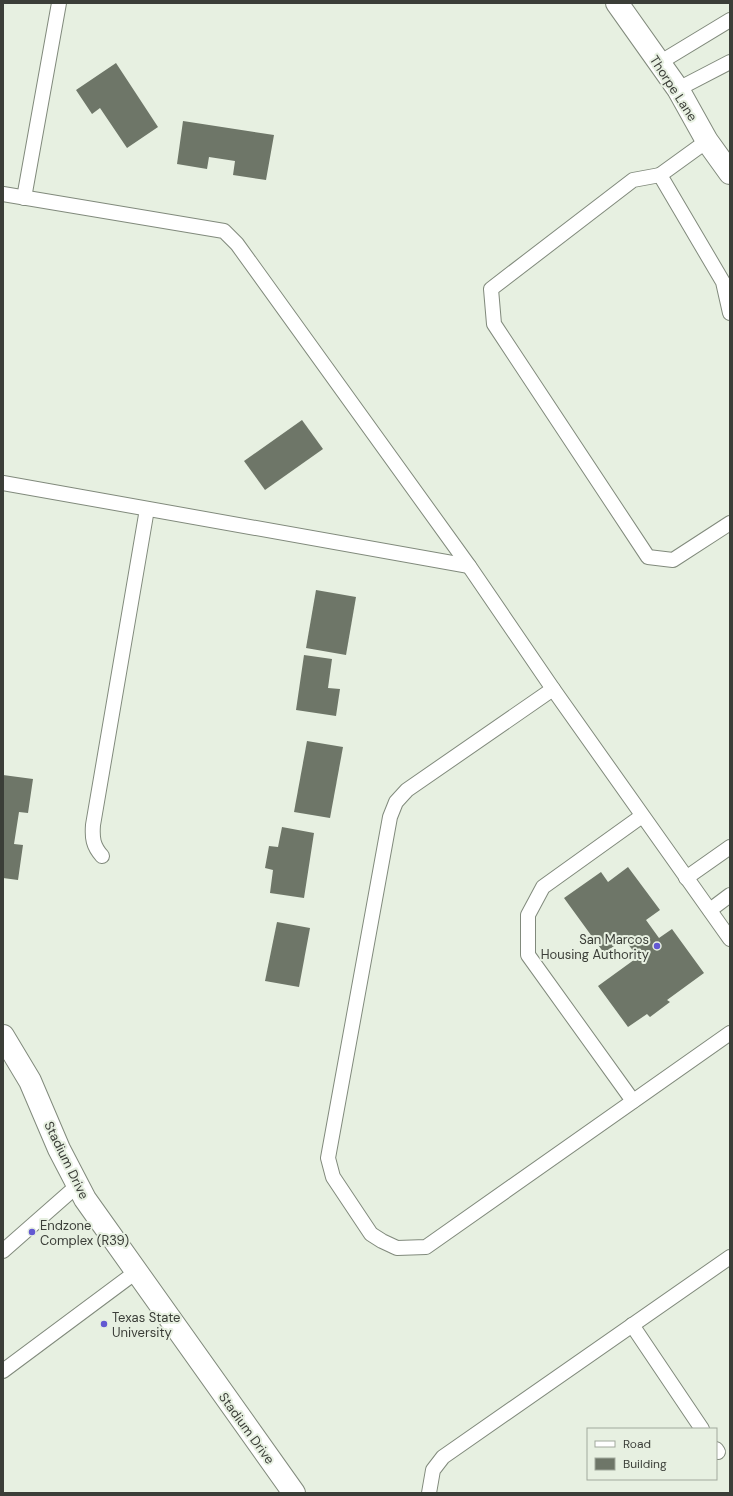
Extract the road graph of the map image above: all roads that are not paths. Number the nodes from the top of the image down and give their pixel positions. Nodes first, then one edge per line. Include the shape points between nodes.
1 (59, 3) edge
2 (617, 3) edge
3 (730, 20) edge
4 (730, 62) edge
5 (659, 63) junction
6 (678, 89) junction
7 (707, 141) junction
8 (730, 173) edge
9 (660, 176) junction
10 (3, 194) edge
11 (24, 198) junction
12 (730, 314) edge
13 (3, 483) edge
14 (147, 509) junction
15 (730, 523) edge
16 (469, 566) junction
17 (553, 689) junction
18 (642, 816) junction
19 (730, 847) edge
20 (102, 856) dead end
21 (686, 878) junction
22 (730, 895) edge
23 (710, 910) junction
24 (730, 939) edge
25 (730, 1033) edge
26 (3, 1036) edge
27 (633, 1101) junction
28 (78, 1185) junction
29 (3, 1252) edge
30 (730, 1257) edge
31 (136, 1272) junction
32 (632, 1325) junction
33 (3, 1371) edge
34 (701, 1428) edge
35 (294, 1493) edge
36 (429, 1493) edge

1 - 11 lane
2 - 5 street, Thorpe Lane
3 - 5 lane
4 - 6 lane
5 - 6 street, Thorpe Lane
6 - 7 street, Thorpe Lane
7 - 8 street, Thorpe Lane
7 - 9 lane
9 - 12 lane via 723,282
9 - 15 lane via 633,180 491,289 494,324 648,557 673,560
10 - 11 lane
11 - 16 lane via 224,232 237,244
13 - 14 lane
14 - 16 lane
14 - 20 lane via 93,825 92,837 95,848
16 - 17 lane
17 - 18 lane
17 - 27 lane via 407,790 396,802 390,817 328,1158 334,1176 372,1234 382,1242 397,1248 426,1247
18 - 21 lane
18 - 27 lane via 543,887 528,915 528,955
19 - 21 lane
21 - 23 lane
22 - 23 lane
23 - 24 lane
25 - 27 lane
26 - 28 street, Stadium Drive via 30,1081 59,1149
28 - 29 lane
28 - 31 street, Stadium Drive
30 - 32 lane
31 - 33 lane
31 - 35 street, Stadium Drive
32 - 34 lane
32 - 36 lane via 443,1456 433,1470

